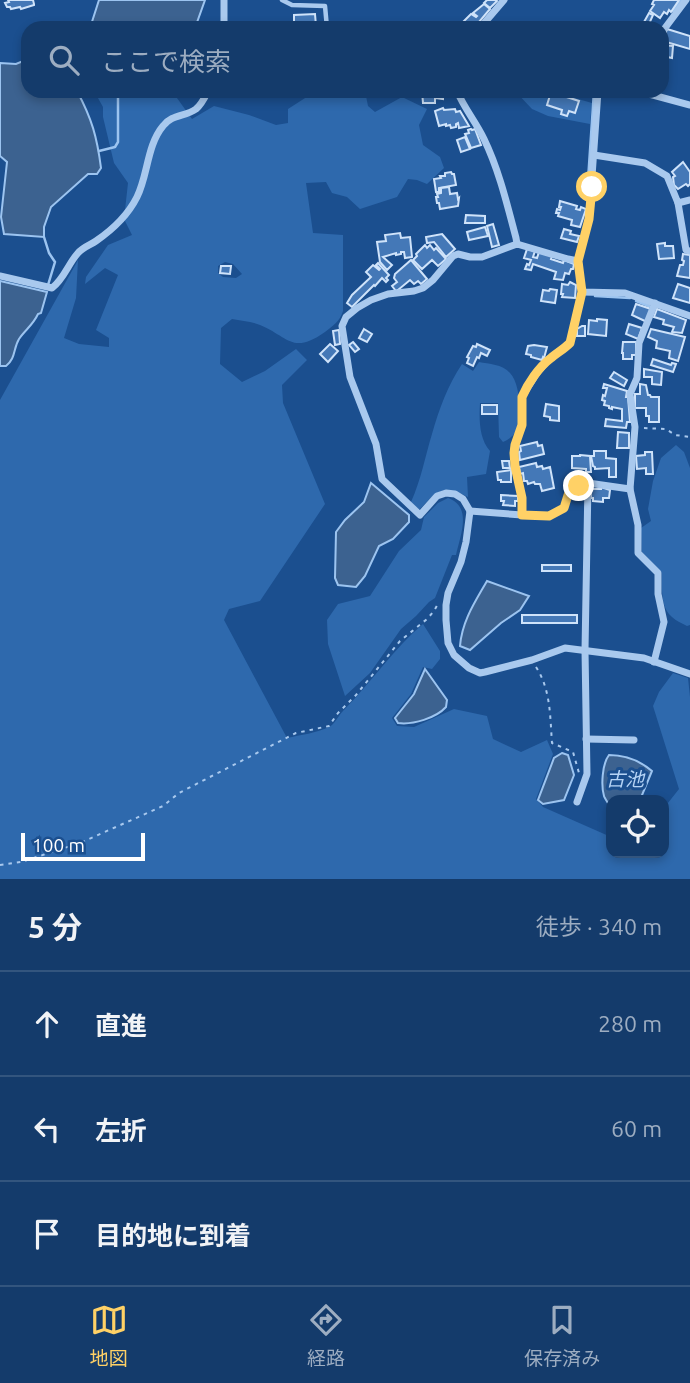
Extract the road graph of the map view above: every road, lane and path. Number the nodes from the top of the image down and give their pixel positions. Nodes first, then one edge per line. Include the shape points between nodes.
1 (224, 0) edge
2 (282, 0) edge
3 (504, 0) edge
4 (686, 0) edge
5 (224, 21) edge
6 (326, 21) edge
7 (486, 21) edge
8 (669, 23) edge
9 (204, 98) edge
10 (460, 98) edge
11 (598, 98) edge
12 (664, 98) edge
13 (690, 105) edge
14 (594, 155) junction
15 (690, 200) edge
16 (678, 203) junction
17 (517, 244) junction
18 (690, 251) edge
19 (578, 261) junction
20 (0, 276) edge
21 (581, 293) junction
22 (655, 303) junction
23 (690, 316) edge
24 (635, 427) junction
25 (690, 437) edge
26 (588, 483) junction
27 (630, 489) junction
28 (470, 511) junction
29 (522, 515) junction
30 (448, 593) junction
31 (585, 650) junction
32 (532, 660) junction
33 (654, 662) junction
34 (690, 674) edge
35 (586, 739) junction
36 (634, 740) dead end
37 (579, 774) dead end
38 (577, 802) dead end
39 (0, 865) edge

1 - 5 street
2 - 6 lane via 292,5 325,6
3 - 7 street
4 - 8 street
9 - 20 street via 194,110 174,116 161,128 135,201 122,218 79,252 58,283 52,288
10 - 17 street via 499,176
11 - 14 street
12 - 13 street
14 - 16 street via 645,163 667,176
14 - 19 street via 589,219
15 - 16 street
16 - 18 street via 686,250
17 - 19 street
17 - 28 street via 482,257 453,256 423,288 380,296 343,321 350,377 376,444 382,479 420,515 436,496 446,493 463,499
19 - 21 street
21 - 22 street via 625,293
21 - 29 street via 570,343 549,359 522,397 522,425 514,453
22 - 23 street
22 - 24 street via 639,343 637,378 630,394
24 - 25 path via 666,429
24 - 27 street
26 - 27 street
26 - 29 street via 569,492 564,508 549,516
26 - 31 street
27 - 33 street via 638,553 658,573 664,622
28 - 29 street
28 - 30 street via 461,562
30 - 32 street via 446,634 461,663 480,673
30 - 39 path via 443,593 434,611 400,641 329,726 296,733 179,793 154,811 80,843
31 - 32 street via 565,648
31 - 33 street
31 - 35 street
32 - 37 path via 548,695 552,743 573,752
33 - 34 street
35 - 36 street
35 - 38 street via 587,774

